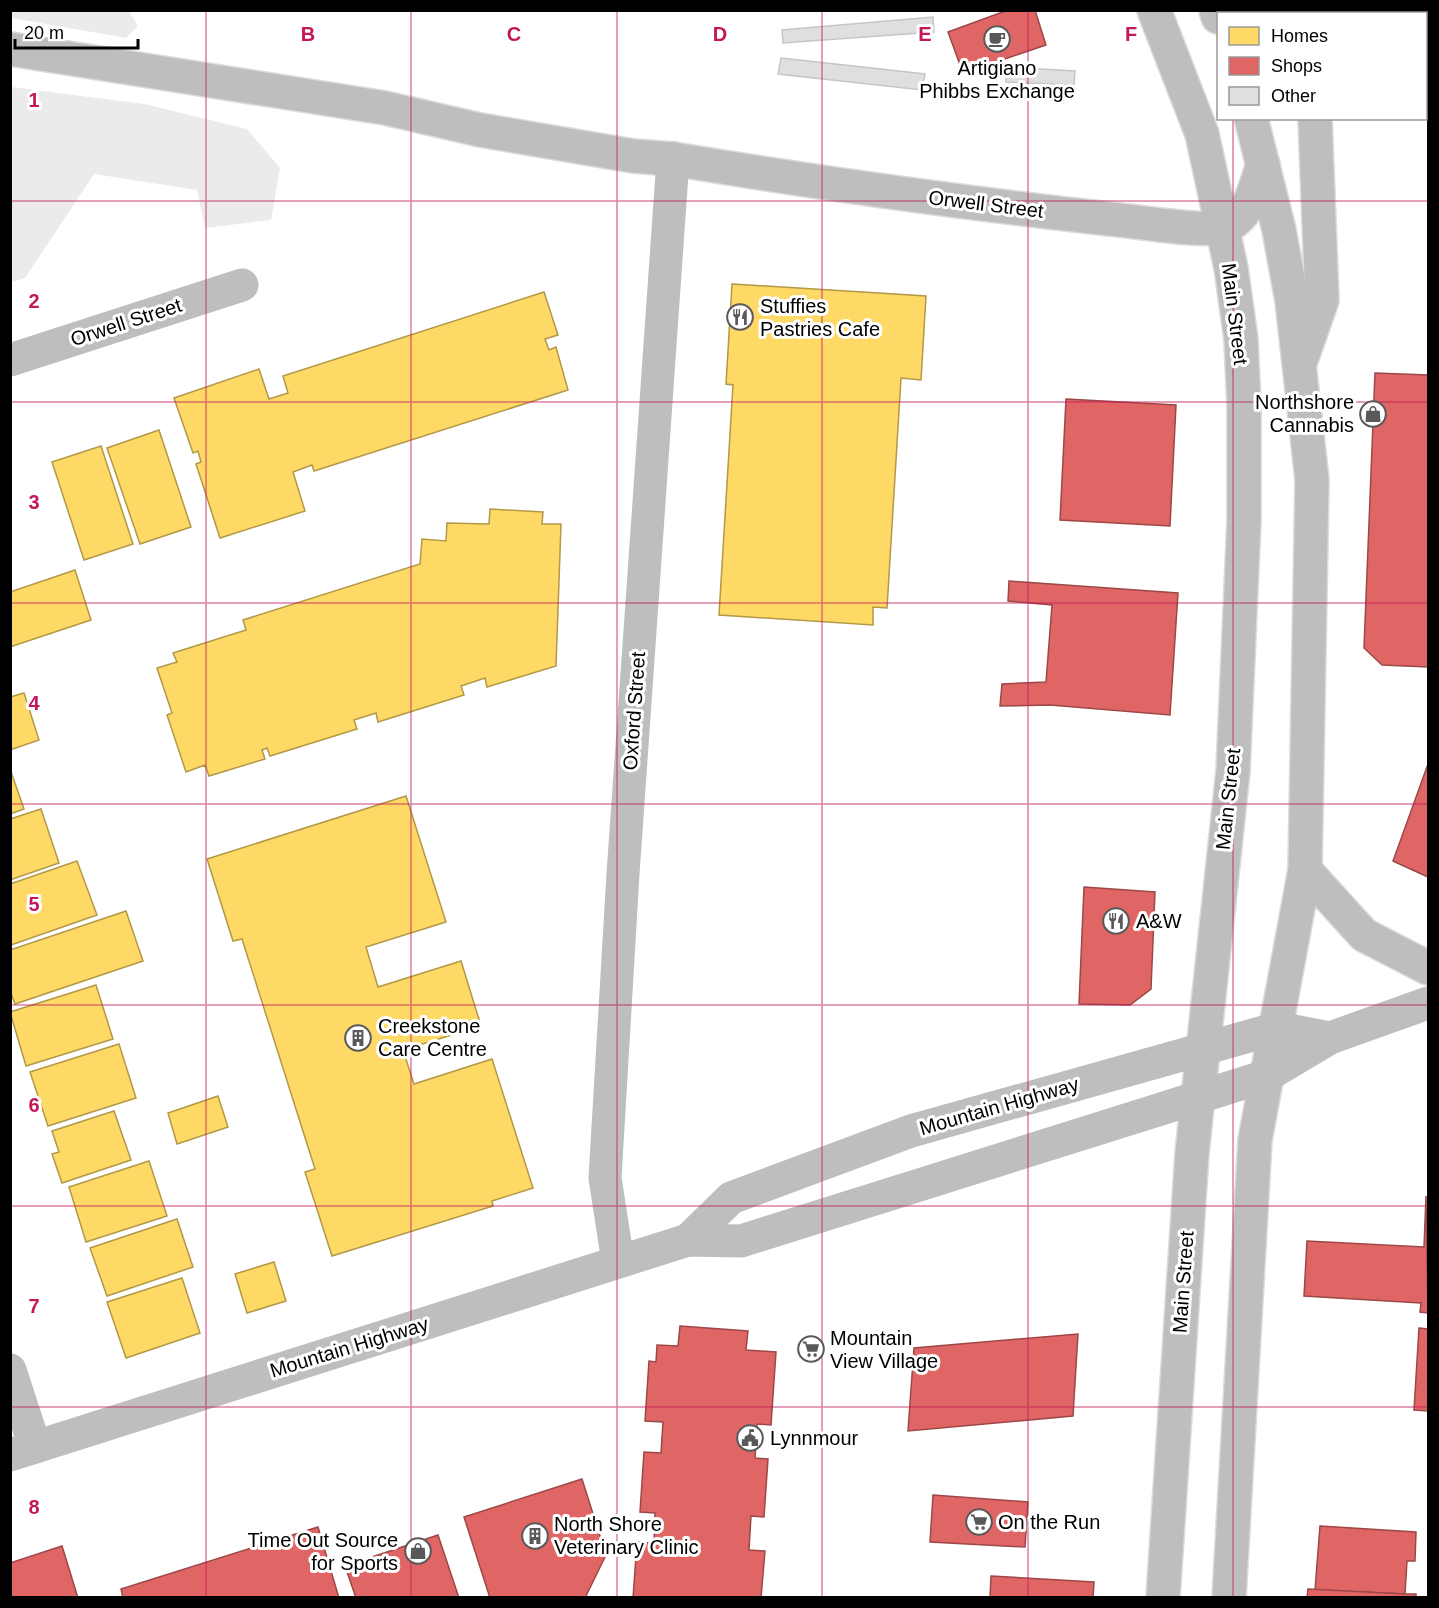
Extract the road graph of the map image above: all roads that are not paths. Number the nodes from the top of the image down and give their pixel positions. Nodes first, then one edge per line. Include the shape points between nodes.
1 (1154, 10) edge
2 (10, 49) edge
3 (1252, 120) edge
4 (1315, 120) edge
5 (673, 159) junction
6 (1263, 164) junction
7 (1222, 228) junction
8 (242, 285) dead end
9 (10, 360) edge
10 (1301, 360) junction
11 (1305, 870) junction
12 (1428, 968) edge
13 (1428, 1004) edge
14 (1278, 1028) junction
15 (1330, 1038) junction
16 (1201, 1052) junction
17 (1266, 1076) junction
18 (1197, 1097) junction
19 (688, 1240) junction
20 (618, 1262) junction
21 (10, 1370) edge
22 (23, 1451) edge
23 (1163, 1598) edge
24 (1229, 1598) edge

1 - 7 main road, Main Street via 1202,134
2 - 5 main road, Orwell Street via 385,108 480,130 633,156
3 - 6 main road
4 - 10 main road via 1322,300
5 - 7 main road, Orwell Street via 964,202
5 - 20 main road, Oxford Street via 623,862 605,1179
6 - 7 main road via 1251,200 1238,219
6 - 10 main road via 1280,230
7 - 16 main road, Main Street via 1241,339 1244,520 1233,771
8 - 9 main road, Orwell Street
10 - 11 main road via 1312,480
11 - 12 main road via 1364,935
11 - 14 main road
13 - 15 main road, Mountain Highway
14 - 15 main road, Mountain Highway
14 - 16 main road, Mountain Highway
14 - 17 main road
15 - 17 main road, Mountain Highway
16 - 18 main road, Main Street
16 - 19 main road, Mountain Highway via 901,1134 731,1198
17 - 18 main road, Mountain Highway
17 - 24 main road via 1255,1140
18 - 19 main road, Mountain Highway via 741,1241
18 - 23 main road, Main Street
19 - 20 main road, Mountain Highway
20 - 22 main road, Mountain Highway
21 - 22 main road

